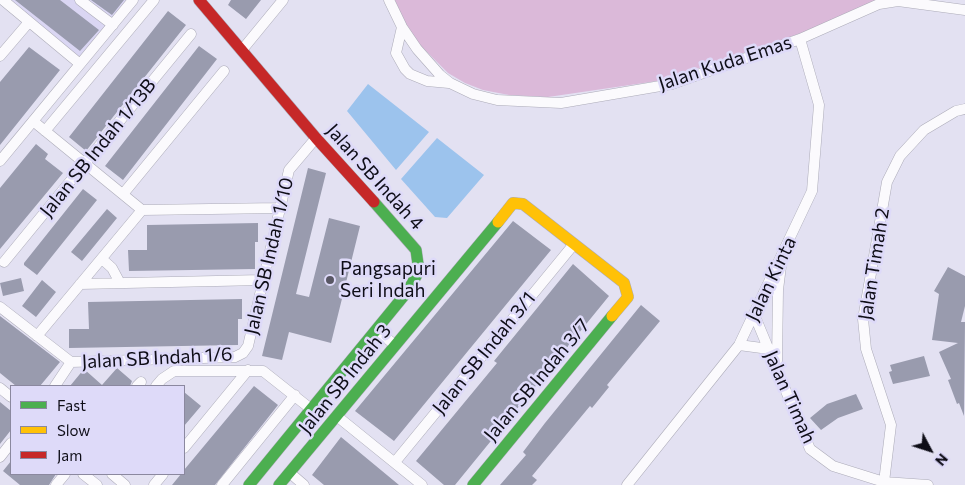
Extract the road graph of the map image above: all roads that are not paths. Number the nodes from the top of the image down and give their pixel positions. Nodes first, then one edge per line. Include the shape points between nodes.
1 (3, 0) edge
2 (80, 0) edge
3 (133, 0) edge
4 (154, 0) edge
5 (283, 0) edge
6 (389, 0) edge
7 (206, 3) edge
8 (965, 10) edge
9 (29, 22) junction
10 (113, 25) junction
11 (402, 27) junction
12 (191, 34) dead end
13 (800, 39) junction
14 (242, 50) junction
15 (0, 56) edge
16 (80, 64) junction
17 (224, 71) dead end
18 (450, 83) junction
19 (965, 109) edge
20 (33, 121) junction
21 (45, 131) junction
22 (316, 138) junction
23 (0, 161) edge
24 (86, 163) junction
25 (124, 194) junction
26 (280, 208) junction
27 (142, 210) junction
28 (574, 244) junction
29 (782, 256) junction
30 (102, 259) junction
31 (4, 262) dead end
32 (262, 280) junction
33 (120, 283) junction
34 (80, 284) junction
35 (0, 307) edge
36 (754, 314) junction
37 (376, 330) junction
38 (37, 336) junction
39 (395, 345) junction
40 (739, 345) junction
41 (769, 349) junction
42 (243, 353) joint
43 (71, 362) junction
44 (777, 368) junction
45 (248, 370) junction
46 (56, 385) edge
47 (157, 385) edge
48 (0, 388) edge
49 (10, 396) edge
50 (295, 396) junction
51 (311, 409) junction
52 (338, 417) junction
53 (10, 444) edge
54 (185, 447) edge
55 (0, 457) edge
56 (395, 462) junction
57 (290, 473) junction
58 (64, 475) edge
59 (84, 475) edge
60 (113, 475) edge
61 (162, 475) edge
62 (884, 482) junction
63 (56, 485) edge
64 (97, 485) edge
65 (125, 485) edge
66 (154, 485) edge
67 (222, 485) edge
68 (249, 485) edge
69 (279, 485) edge
70 (304, 485) edge
71 (422, 485) edge
72 (473, 485) edge
73 (627, 485) edge
74 (928, 485) edge

1 - 9 street
2 - 10 street
3 - 10 street
4 - 21 street
5 - 14 street
6 - 11 street, Jalan Kuda Emas
7 - 14 street, Jalan SB Indah 4
8 - 13 street, Jalan Kuda Emas via 898,1 879,4
9 - 15 street
9 - 16 street
10 - 16 street
11 - 18 street, Jalan Kuda Emas via 440,76
11 - 18 street, Jalan Kuda Emas via 396,53 405,69 427,81
12 - 24 street, Jalan SB Indah 1/13B
13 - 18 street, Jalan Kuda Emas via 672,84 561,103 497,100 473,94
13 - 29 street, Jalan Kinta via 819,105 812,191
14 - 22 street, Jalan SB Indah 4
16 - 20 street
17 - 25 street
19 - 62 street, Jalan Timah 2 via 924,130 900,156 887,182 863,319 866,348 891,424
20 - 21 street
20 - 23 street
21 - 24 street
22 - 26 street, Jalan SB Indah 1/10 via 289,170
22 - 37 street, Jalan SB Indah 4 via 416,250 419,271 415,280
24 - 25 street
24 - 31 street, Jalan SB Indah 1/13B
25 - 27 street
26 - 27 street
26 - 32 street, Jalan SB Indah 1/10
27 - 30 street
28 - 39 street, Jalan SB Indah 3 via 523,204 513,204
28 - 56 street, Jalan SB Indah 3/1
28 - 72 street, Jalan SB Indah 3/7 via 624,283 628,297
29 - 36 street, Jalan Kinta
29 - 44 street
30 - 33 street via 112,268
30 - 34 street
32 - 33 street
32 - 42 street, Jalan SB Indah 1/10 via 248,346
33 - 34 street
34 - 38 street
35 - 38 street, Jalan SB Indah 1/6
36 - 40 street, Jalan Kinta
36 - 41 street, Jalan Timah
37 - 39 street
37 - 51 street, Jalan SB Indah 4
38 - 43 street, Jalan SB Indah 1/6
39 - 52 street, Jalan SB Indah 3
40 - 41 street
40 - 73 street, Jalan Kinta
41 - 44 street, Jalan Timah
42 - 43 street, Jalan SB Indah 1/6 via 235,357
43 - 46 street
44 - 62 street, Jalan Timah via 810,449 833,466
45 - 47 street via 174,371
45 - 50 street via 263,371
45 - 54 street
48 - 49 street
50 - 51 street
50 - 67 street
51 - 68 street, Jalan SB Indah 4
52 - 56 street
52 - 57 street, Jalan SB Indah 3
53 - 55 street
56 - 71 street
57 - 69 street, Jalan SB Indah 3
57 - 70 street
58 - 63 street
59 - 64 street
60 - 65 street
61 - 66 street
62 - 74 street, Jalan Timah

